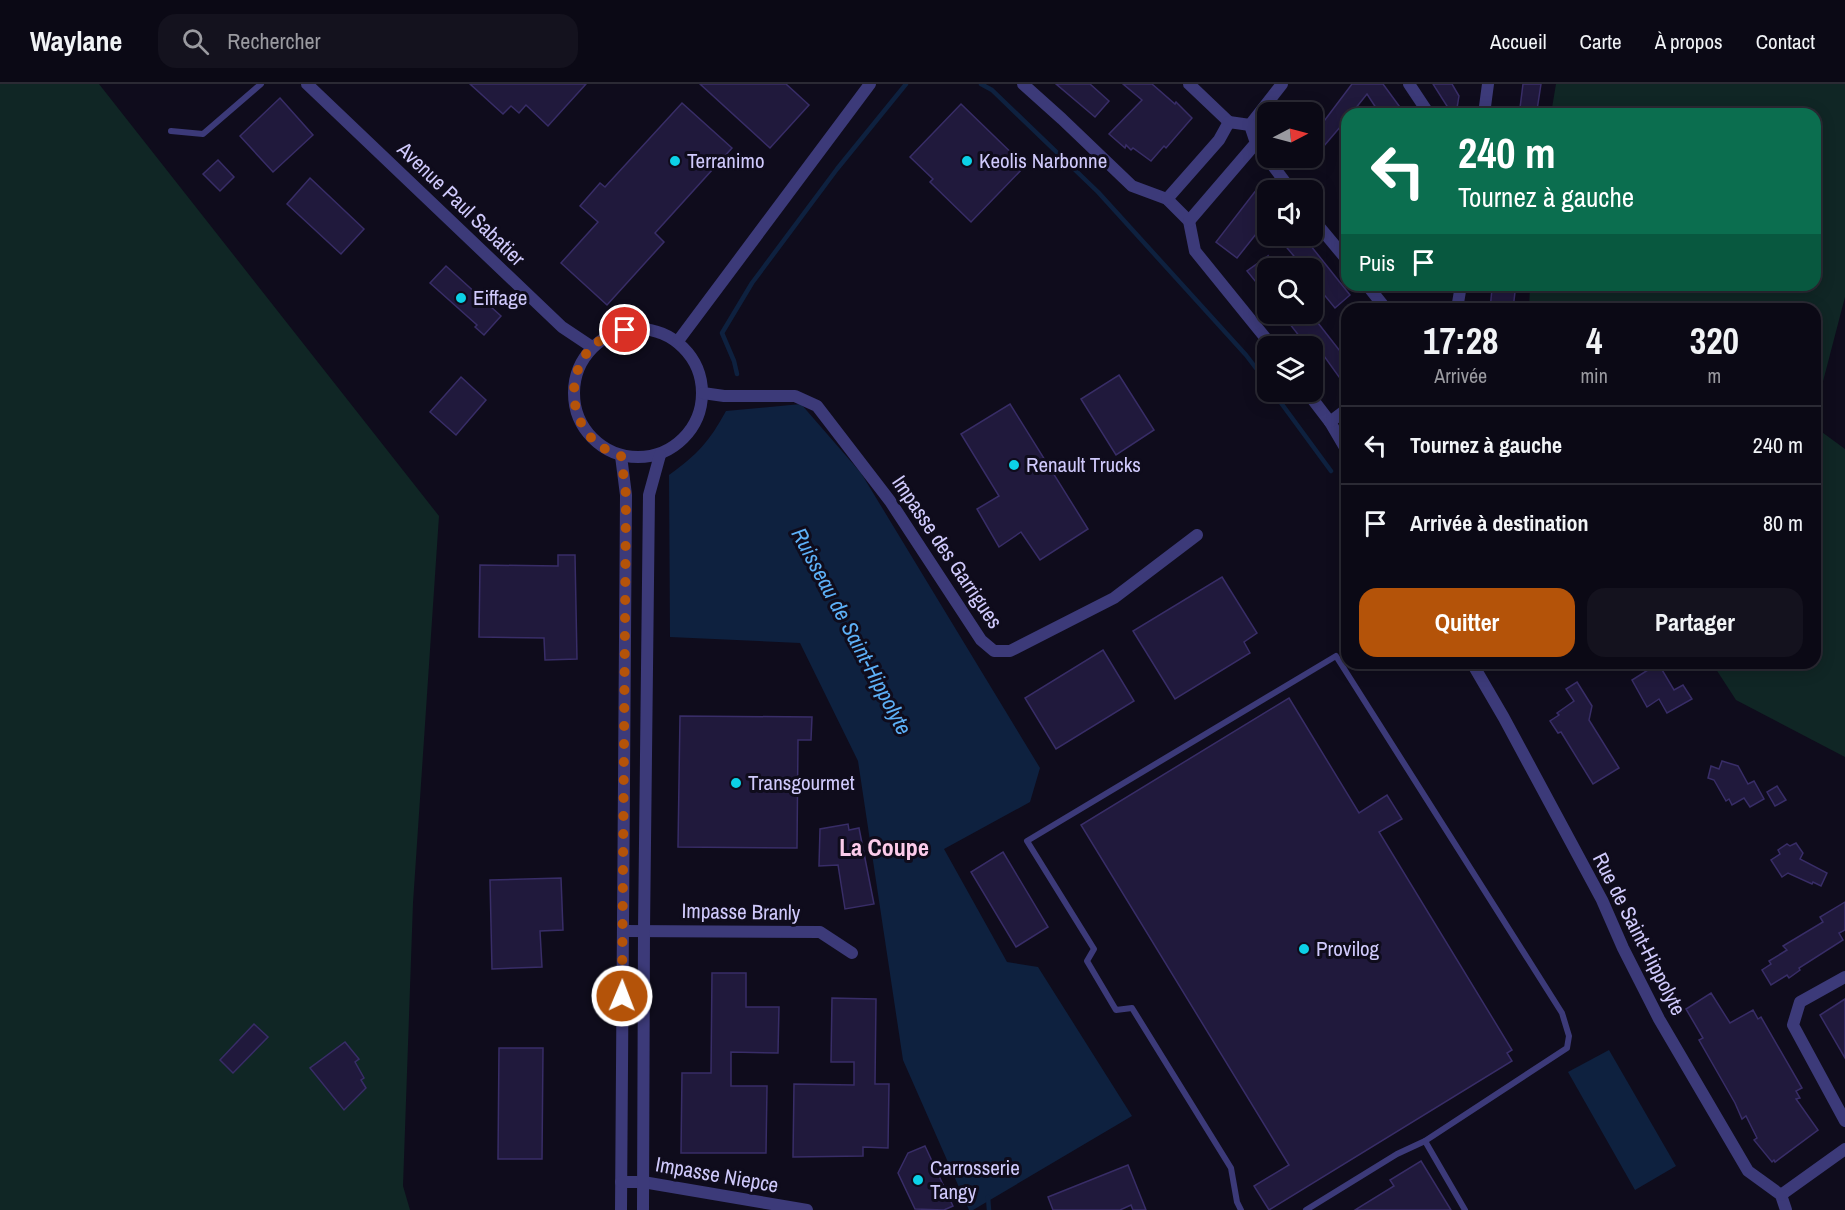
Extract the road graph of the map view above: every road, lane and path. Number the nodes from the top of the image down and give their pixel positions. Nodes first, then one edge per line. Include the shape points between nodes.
1 (261, 84) edge
2 (307, 84) edge
3 (870, 84) edge
4 (1023, 84) edge
5 (1189, 84) edge
6 (1282, 84) edge
7 (1409, 84) edge
8 (1488, 84) edge
9 (1425, 108) edge
10 (1485, 108) edge
11 (1229, 122) junction
12 (1250, 125) junction
13 (171, 131) dead end
14 (1256, 143) junction
15 (1284, 180) edge
16 (1167, 199) junction
17 (1189, 221) junction
18 (1323, 231) edge
19 (1341, 253) edge
20 (1372, 291) edge
21 (1381, 303) edge
22 (1264, 336) edge
23 (678, 341) junction
24 (592, 347) junction
25 (703, 393) junction
26 (1315, 402) edge
27 (1341, 414) edge
28 (1330, 422) junction
29 (1341, 441) edge
30 (660, 455) junction
31 (621, 456) junction
32 (1197, 535) dead end
33 (1341, 664) edge
34 (1344, 669) edge
35 (1475, 669) edge
36 (644, 930) junction
37 (624, 931) junction
38 (852, 953) dead end
39 (1845, 977) edge
40 (1845, 1121) edge
41 (1425, 1141) junction
42 (1845, 1149) edge
43 (621, 1182) junction
44 (643, 1182) junction
45 (1781, 1195) junction
46 (621, 1210) edge
47 (643, 1210) edge
48 (807, 1210) edge
49 (1241, 1210) edge
50 (1306, 1210) edge
51 (1465, 1210) edge
52 (1786, 1210) edge

1 - 13 lane via 203,134
2 - 24 street, Avenue Paul Sabatier via 562,327
3 - 23 street
4 - 16 street via 1132,186
5 - 11 street
6 - 12 street
7 - 9 street
8 - 10 street
11 - 12 street
11 - 16 street via 1219,140
12 - 14 street
14 - 15 street
14 - 17 street
16 - 17 street
17 - 22 street via 1194,251
18 - 19 street
20 - 21 street
23 - 24 street via 643,328 607,336
23 - 25 street via 696,365
24 - 31 street via 579,366 574,387 575,410 585,430 600,446
25 - 30 street via 700,413 691,431 677,446
25 - 32 street, Impasse des Garrigues via 795,396 817,406 890,501 981,640 994,651 1010,651 1114,598
26 - 28 street
27 - 28 street
28 - 29 street
30 - 31 street
30 - 36 street via 649,495
31 - 37 street via 626,495
33 - 49 lane via 1336,656 1027,841 1094,949 1087,961 1116,1010 1132,1008 1231,1168
34 - 41 lane via 1562,1013 1569,1036 1567,1048
35 - 45 street, Rue de Saint-Hippolyte via 1602,900 1659,1019 1748,1171
36 - 37 street, Impasse Branly
36 - 38 street, Impasse Branly via 820,932
36 - 44 street
37 - 43 street
39 - 40 street via 1800,1002 1794,1025
41 - 50 lane
41 - 51 lane
42 - 45 street
43 - 44 street, Impasse Niepce
43 - 46 street
44 - 47 street
44 - 48 street, Impasse Niepce
45 - 52 street

